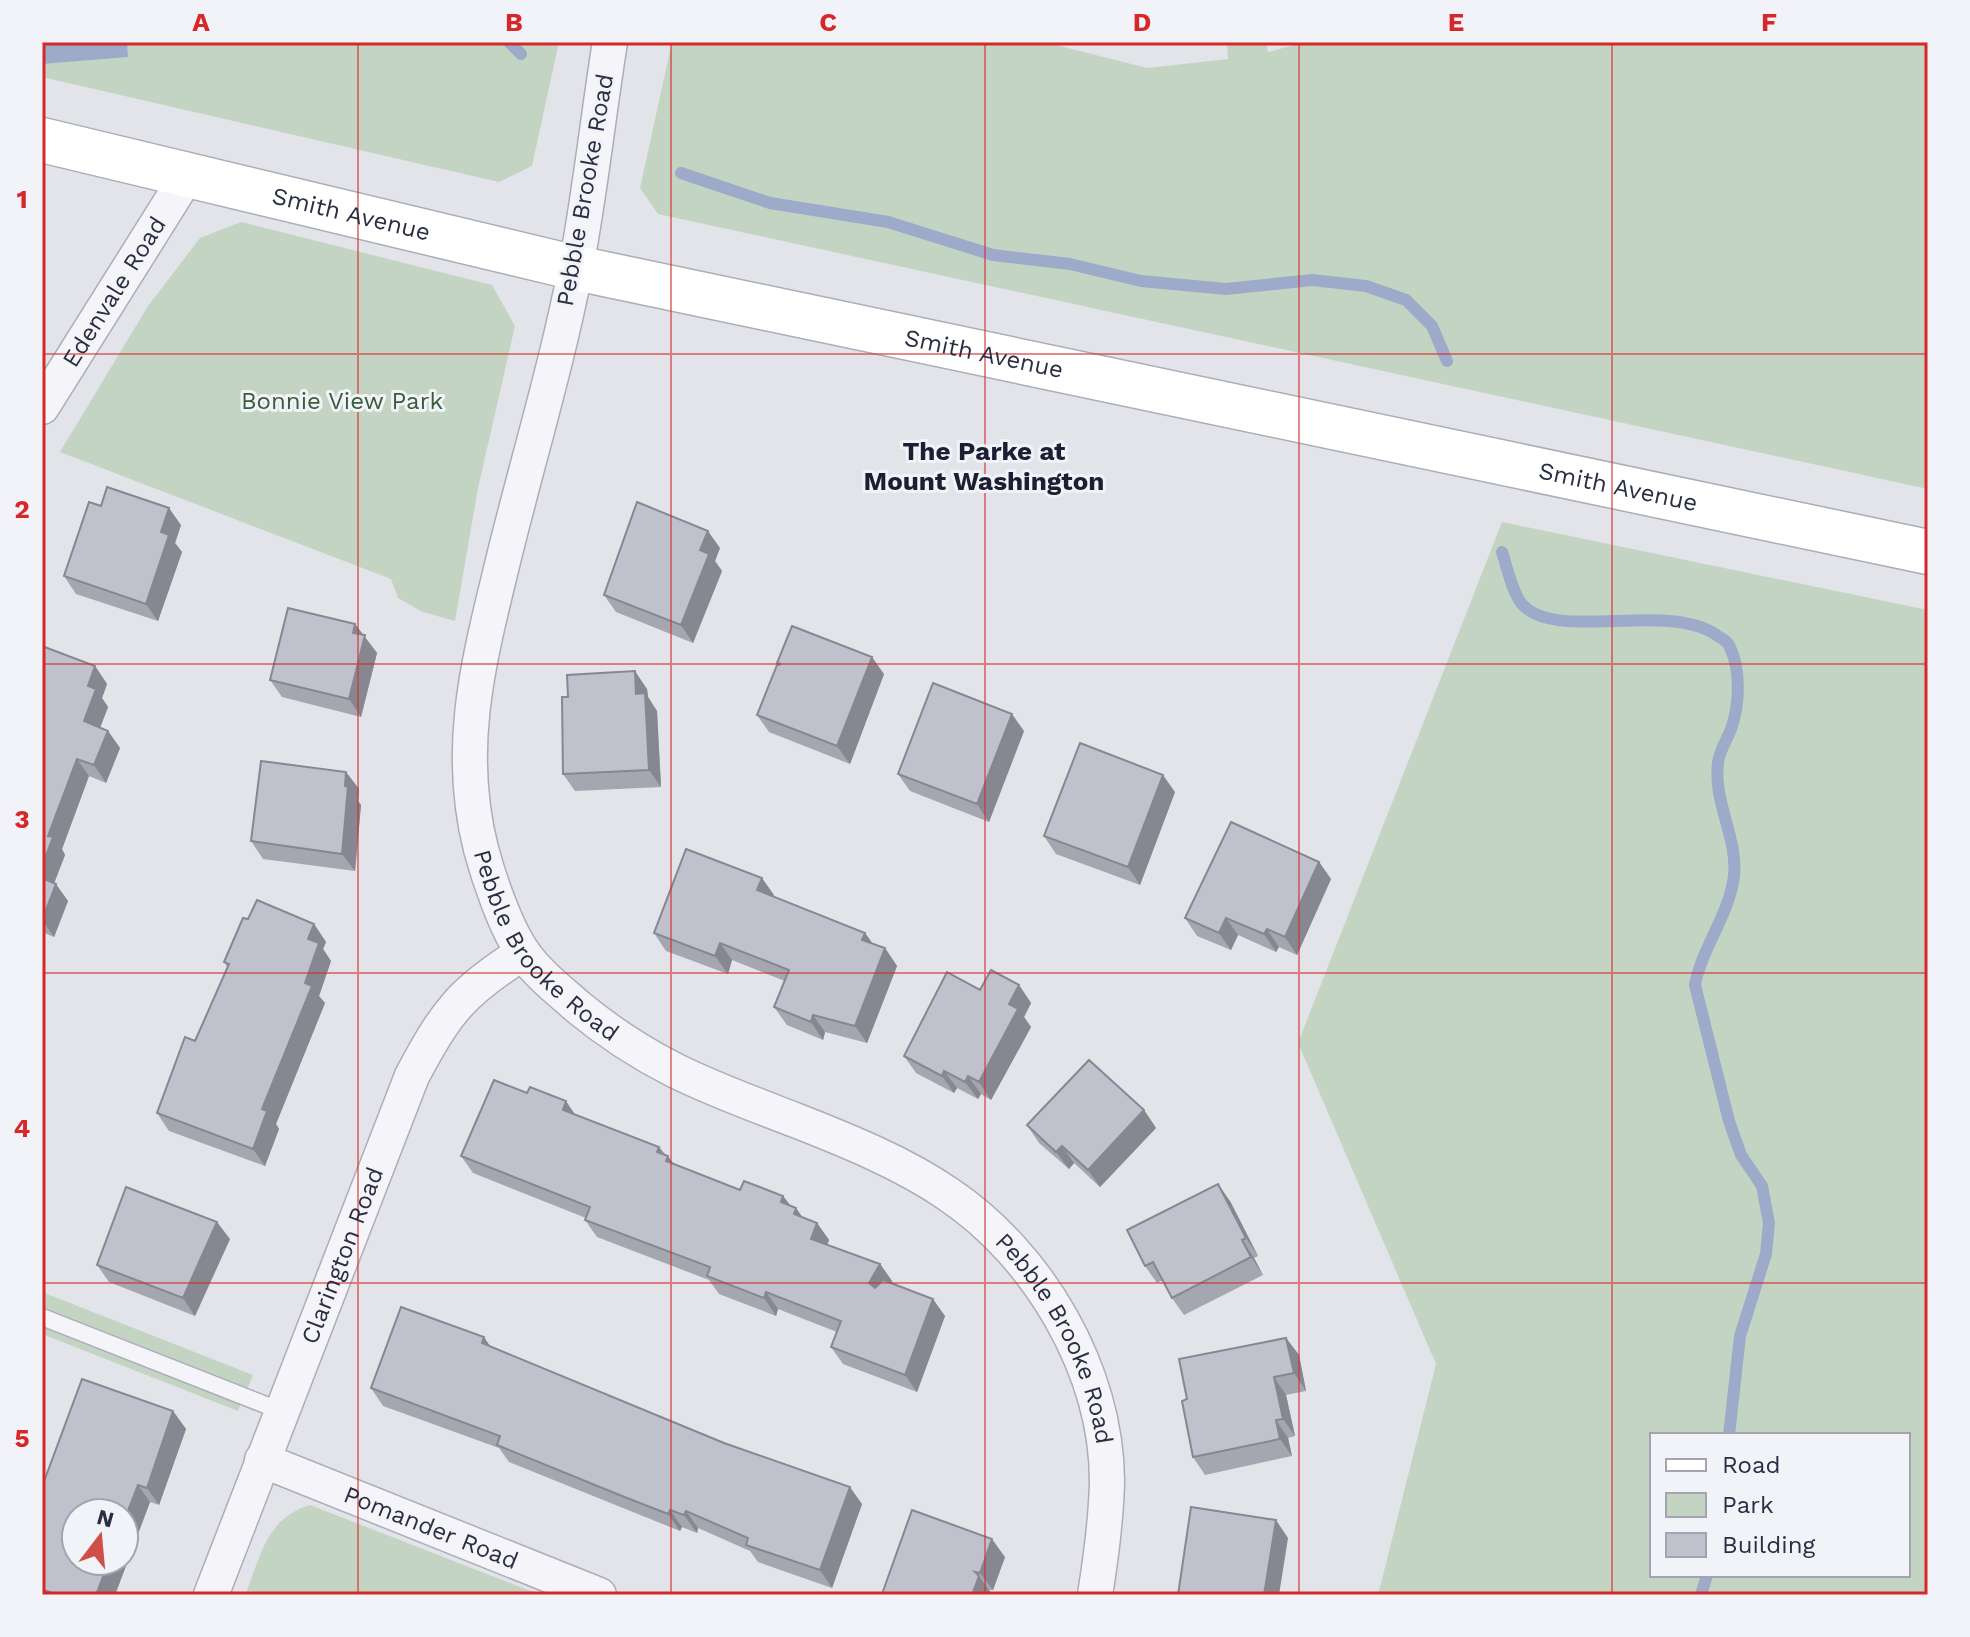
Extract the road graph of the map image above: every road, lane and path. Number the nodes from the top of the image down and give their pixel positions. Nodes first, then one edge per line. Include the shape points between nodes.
1 (610, 42) edge
2 (42, 140) edge
3 (187, 176) junction
4 (576, 268) junction
5 (42, 407) edge
6 (1928, 552) edge
7 (523, 953) junction
8 (42, 1317) edge
9 (281, 1411) junction
10 (262, 1460) junction
11 (211, 1595) edge
12 (599, 1595) edge
13 (1095, 1595) edge

1 - 4 street, Pebble Brooke Road
2 - 3 main road, Smith Avenue
3 - 4 main road, Smith Avenue
3 - 5 street, Edenvale Road
4 - 6 main road, Smith Avenue
4 - 7 street, Pebble Brooke Road via 474,680 469,737 469,793 482,853
7 - 9 street, Clarington Road via 478,982 441,1021 412,1076
7 - 13 street, Pebble Brooke Road via 556,988 654,1062 882,1158 949,1194 1008,1245 1047,1294 1076,1348 1097,1412 1107,1477
8 - 9 lane
9 - 10 street, Clarington Road
10 - 11 street, Clarington Road
10 - 12 street, Pomander Road

